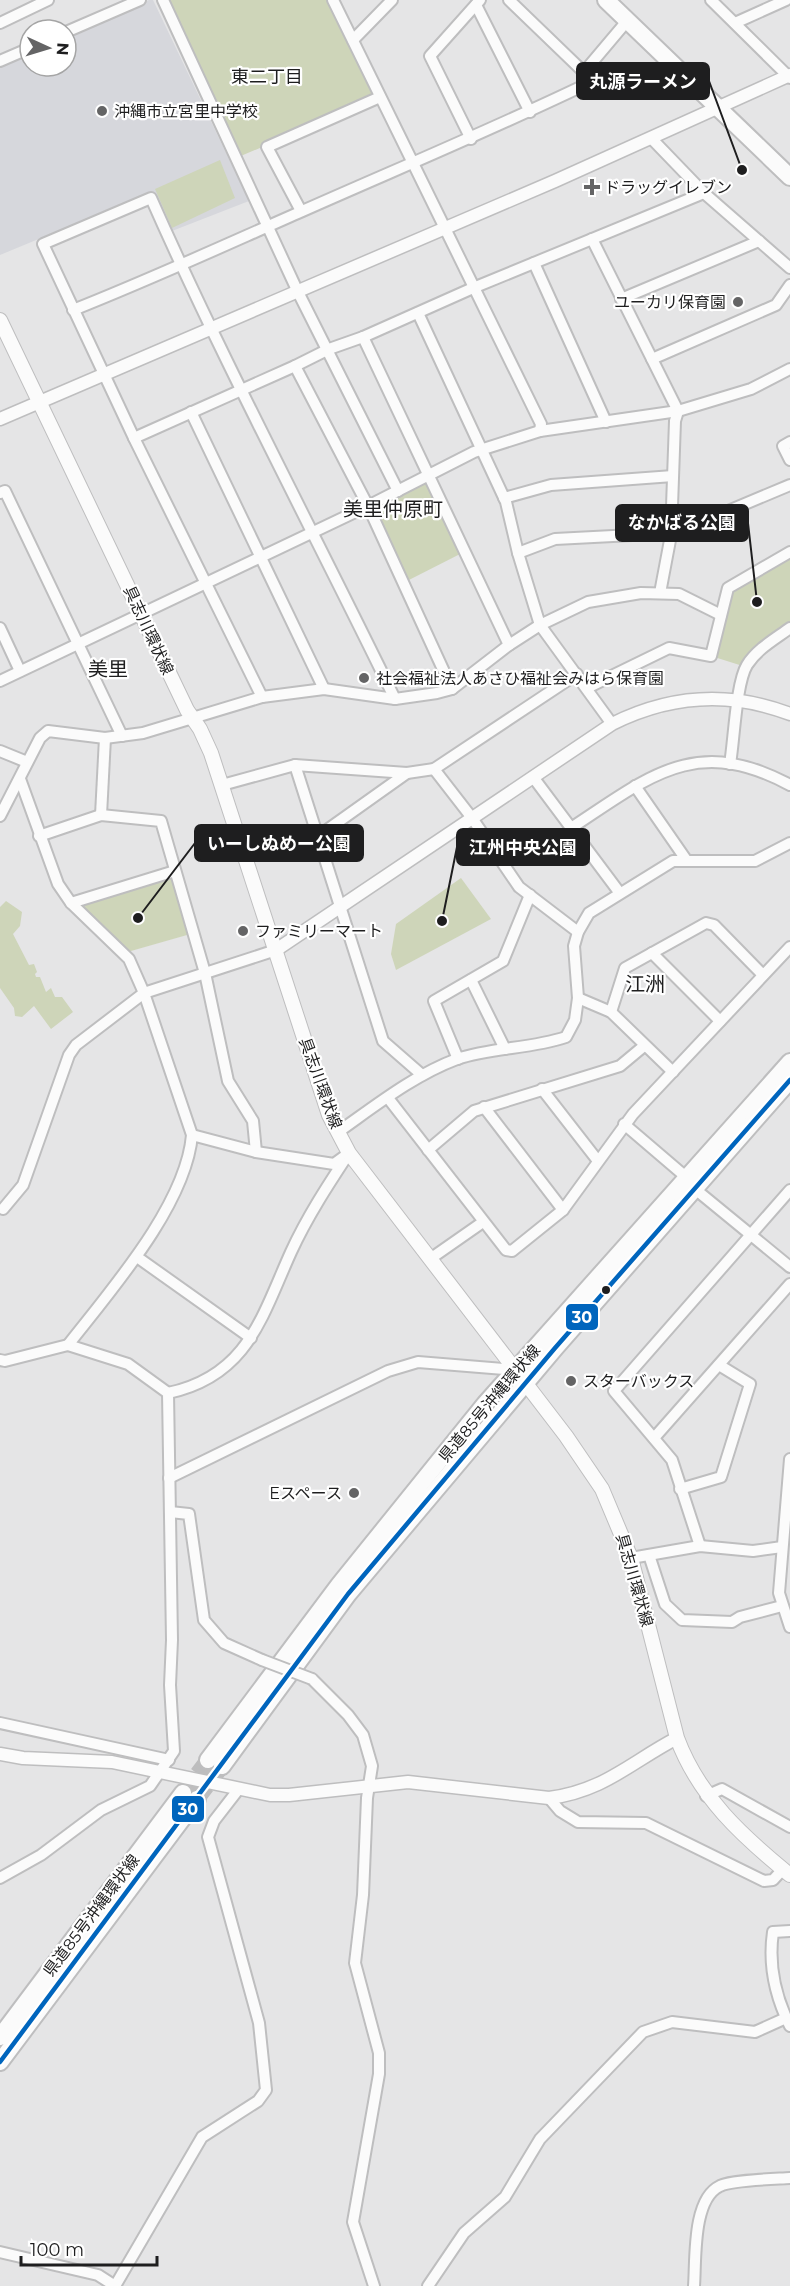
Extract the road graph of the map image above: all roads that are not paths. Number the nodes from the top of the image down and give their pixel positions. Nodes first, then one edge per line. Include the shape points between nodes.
1 (50, 0) edge
2 (140, 0) edge
3 (163, 0) edge
4 (333, 0) edge
5 (392, 0) edge
6 (509, 0) edge
7 (606, 0) edge
8 (711, 0) edge
9 (786, 0) edge
10 (478, 2) edge
11 (627, 21) junction
12 (0, 23) edge
13 (735, 23) junction
14 (78, 27) edge
15 (353, 40) junction
16 (18, 53) edge
17 (0, 61) edge
18 (584, 72) junction
19 (789, 76) edge
20 (380, 97) junction
21 (718, 108) junction
22 (530, 112) junction
23 (651, 138) junction
24 (471, 139) junction
25 (414, 164) junction
26 (790, 177) edge
27 (704, 193) junction
28 (302, 211) junction
29 (444, 227) junction
30 (268, 228) junction
31 (592, 239) junction
32 (759, 241) junction
33 (534, 263) junction
34 (181, 267) junction
35 (790, 268) edge
36 (790, 285) edge
37 (473, 288) junction
38 (297, 290) junction
39 (621, 299) junction
40 (73, 310) junction
41 (418, 313) junction
42 (0, 320) edge
43 (212, 328) junction
44 (363, 338) junction
45 (329, 349) junction
46 (652, 359) junction
47 (295, 366) junction
48 (790, 369) edge
49 (104, 374) junction
50 (241, 390) junction
51 (41, 403) junction
52 (678, 411) junction
53 (191, 412) junction
54 (0, 419) edge
55 (606, 422) junction
56 (540, 431) junction
57 (134, 438) junction
58 (790, 442) edge
59 (483, 449) junction
60 (790, 460) edge
61 (673, 476) junction
62 (428, 477) junction
63 (0, 480) edge
64 (790, 485) edge
65 (398, 491) junction
66 (2, 492) edge
67 (504, 498) junction
68 (368, 506) junction
69 (314, 531) junction
70 (671, 534) junction
71 (790, 552) edge
72 (518, 553) junction
73 (262, 556) junction
74 (207, 581) junction
75 (660, 593) junction
76 (141, 612) junction
77 (721, 615) junction
78 (540, 625) junction
79 (0, 628) edge
80 (790, 628) edge
81 (79, 643) junction
82 (508, 645) junction
83 (20, 671) junction
84 (577, 674) junction
85 (0, 681) edge
86 (586, 688) junction
87 (324, 689) junction
88 (452, 689) junction
89 (262, 697) junction
90 (395, 699) junction
91 (738, 700) junction
92 (790, 714) edge
93 (194, 718) junction
94 (612, 724) junction
95 (122, 736) junction
96 (105, 738) junction
97 (0, 751) edge
98 (27, 762) junction
99 (730, 764) junction
100 (295, 765) junction
101 (434, 769) junction
102 (407, 773) junction
103 (532, 777) junction
104 (20, 779) junction
105 (222, 785) junction
106 (790, 785) edge
107 (635, 786) junction
108 (0, 814) edge
109 (101, 815) junction
110 (472, 818) junction
111 (571, 828) junction
112 (39, 836) junction
113 (317, 837) junction
114 (790, 843) edge
115 (687, 861) junction
116 (175, 871) junction
117 (619, 892) junction
118 (530, 895) junction
119 (71, 903) junction
120 (338, 906) junction
121 (578, 932) junction
122 (790, 947) edge
123 (276, 950) junction
124 (652, 953) junction
125 (205, 973) junction
126 (763, 975) junction
127 (471, 980) junction
128 (144, 993) junction
129 (578, 998) junction
130 (611, 1012) junction
131 (720, 1021) junction
132 (644, 1046) junction
133 (505, 1049) junction
134 (458, 1059) junction
135 (790, 1062) edge
136 (673, 1072) junction
137 (422, 1075) junction
138 (790, 1080) edge
139 (542, 1089) junction
140 (388, 1098) junction
141 (484, 1107) junction
142 (624, 1124) junction
143 (338, 1132) junction
144 (192, 1135) junction
145 (428, 1150) junction
146 (256, 1152) junction
147 (349, 1153) junction
148 (598, 1161) junction
149 (691, 1183) junction
150 (790, 1190) edge
151 (3, 1209) dead end
152 (563, 1209) junction
153 (483, 1222) junction
154 (751, 1235) junction
155 (137, 1257) junction
156 (430, 1259) junction
157 (790, 1268) edge
158 (790, 1284) edge
159 (251, 1338) junction
160 (68, 1345) junction
161 (0, 1360) edge
162 (719, 1365) junction
163 (515, 1370) junction
164 (526, 1384) junction
165 (168, 1393) junction
166 (654, 1438) junction
167 (790, 1459) edge
168 (169, 1478) junction
169 (680, 1489) junction
170 (170, 1512) junction
171 (700, 1546) junction
172 (782, 1547) junction
173 (649, 1555) junction
174 (631, 1558) junction
175 (782, 1606) junction
176 (790, 1627) edge
177 (0, 1723) edge
178 (677, 1738) junction
179 (0, 1754) edge
180 (169, 1760) junction
181 (162, 1772) junction
182 (369, 1784) junction
183 (238, 1790) junction
184 (706, 1796) junction
185 (549, 1798) junction
186 (790, 1827) edge
187 (787, 1872) edge
188 (0, 1878) edge
189 (790, 1931) edge
190 (788, 2022) edge
191 (0, 2037) edge
192 (0, 2062) edge
193 (790, 2178) edge
194 (0, 2252) edge
195 (115, 2286) edge
196 (374, 2286) edge
197 (428, 2286) edge
198 (694, 2286) edge

1 - 12 street
2 - 14 street
3 - 30 street
4 - 15 street
5 - 15 street
6 - 18 street
7 - 11 main road
8 - 13 street
9 - 13 street
10 - 22 street
10 - 24 street via 430,56
11 - 18 street
11 - 21 main road
13 - 19 street
15 - 20 street
16 - 17 street
18 - 22 street via 593,81
19 - 21 street
20 - 25 street
20 - 28 street via 267,147
21 - 23 street
21 - 26 main road
22 - 24 street
23 - 27 street
23 - 29 street
24 - 25 street
25 - 28 street
25 - 29 street
27 - 31 street
27 - 32 street
28 - 30 street
29 - 37 street
29 - 38 street
30 - 34 street
30 - 38 street
31 - 33 street
31 - 39 street
32 - 35 street
32 - 39 street
33 - 37 street
33 - 55 street
34 - 40 street
34 - 40 street via 151,198 43,244
34 - 43 street
36 - 46 street via 776,305
37 - 41 street
37 - 56 street via 541,424
38 - 43 street
38 - 45 street
39 - 46 street
40 - 49 street
41 - 44 street
41 - 59 street
42 - 51 main road, 具志川環状線
43 - 49 street
43 - 50 street
44 - 45 street
44 - 62 street
45 - 47 street
45 - 65 street
46 - 52 street
47 - 50 street
47 - 68 street
48 - 52 street via 751,389
49 - 51 street
49 - 57 street
50 - 53 street
50 - 69 street
51 - 54 street
51 - 76 main road, 具志川環状線
52 - 55 street
52 - 61 street
53 - 57 street
53 - 73 street
55 - 56 street
56 - 59 street
57 - 74 street
58 - 60 street via 783,446
59 - 62 street
59 - 67 street
61 - 67 street via 550,485
61 - 70 street
62 - 65 street
62 - 82 street
63 - 66 street
64 - 70 street
65 - 68 street
66 - 81 street
67 - 72 street
68 - 69 street
68 - 88 street
69 - 73 street
69 - 90 street
70 - 72 street via 555,539
70 - 75 street
71 - 77 street via 728,588
72 - 78 street
73 - 74 street
73 - 87 street
74 - 76 street
74 - 89 street
75 - 77 street via 679,594
75 - 78 street via 588,602
76 - 81 street
76 - 93 main road, 具志川環状線
77 - 86 street via 711,656 669,648
78 - 82 street
78 - 84 street
79 - 83 street
80 - 91 street via 746,667
81 - 83 street
81 - 95 street
82 - 88 street
83 - 85 street
84 - 86 street
84 - 101 street
86 - 94 street
87 - 89 street
87 - 90 street
88 - 90 street
89 - 93 street
91 - 92 street
91 - 94 street via 677,701 645,709
91 - 99 street
93 - 95 street
93 - 105 main road, 具志川環状線
94 - 103 street
95 - 96 street
96 - 98 street via 48,731
96 - 109 street
97 - 98 street
98 - 104 street
99 - 106 street via 750,767
99 - 107 street via 674,767
100 - 102 street
100 - 105 street
100 - 113 street
101 - 102 street
101 - 110 street
102 - 113 street
103 - 110 street
103 - 111 street
104 - 108 street
104 - 112 street
105 - 123 main road, 具志川環状線
107 - 111 street
107 - 115 street
109 - 112 street
109 - 116 street via 162,821
110 - 118 street via 519,887
110 - 120 street
111 - 117 street
112 - 119 street via 58,884
113 - 120 street
114 - 115 street via 755,861
115 - 117 street via 673,861
116 - 119 street
116 - 125 street
117 - 121 street via 589,913
118 - 121 street
118 - 127 street via 503,961
119 - 128 street via 124,952
120 - 123 street
120 - 137 street via 383,1041
121 - 129 street via 574,946
122 - 126 street
123 - 125 street
123 - 143 main road, 具志川環状線 via 329,1115
124 - 126 street via 706,923 714,925
124 - 130 street via 625,968
124 - 131 street
125 - 128 street
125 - 146 street via 228,1081 254,1121
126 - 131 street
127 - 133 street
127 - 134 street via 434,1001
128 - 144 street
128 - 151 street via 76,1045 69,1055 23,1185
129 - 130 street
129 - 133 street via 566,1037
130 - 132 street
131 - 136 street
132 - 136 street
132 - 139 street via 620,1066
133 - 134 street
134 - 137 street
135 - 149 main road, 県道85号沖縄環状線
136 - 142 street
137 - 140 street
138 - 149 main road, 県道85号沖縄環状線
139 - 141 street
139 - 148 street
140 - 143 street
140 - 145 street
141 - 145 street
141 - 152 street
142 - 148 street
142 - 149 street
143 - 147 main road, 具志川環状線
144 - 146 street
144 - 155 street via 191,1154 183,1177
145 - 153 street
146 - 147 street via 334,1164
147 - 156 main road, 具志川環状線
147 - 159 street via 291,1252 274,1297
148 - 152 street
149 - 154 street
149 - 163 main road, 県道85号沖縄環状線
149 - 164 main road, 県道85号沖縄環状線
150 - 154 street
152 - 153 street via 512,1251 506,1250
153 - 156 street
154 - 157 street
154 - 166 street via 614,1391
155 - 159 street
155 - 160 street
156 - 163 main road, 具志川環状線
158 - 162 street
159 - 165 street via 219,1369 183,1390
160 - 161 street
160 - 165 street via 128,1364
162 - 166 street
162 - 169 street via 750,1384 721,1477
163 - 164 main road, 具志川環状線
163 - 164 main road, 県道85号沖縄環状線 via 346,1576 215,1763 348,1594
163 - 168 street via 418,1362 388,1371
164 - 174 main road, 具志川環状線 via 602,1489
165 - 168 street
166 - 169 street via 672,1460
167 - 172 street
168 - 170 street
169 - 171 street
170 - 180 street via 174,1751
170 - 182 street, bridge via 189,1514 204,1620 224,1643 312,1679 363,1735 372,1766
171 - 172 street via 753,1551
171 - 173 street
172 - 175 street
173 - 174 street
173 - 175 street via 665,1604 682,1620 732,1622
174 - 178 main road, 具志川環状線
175 - 176 street
177 - 180 street
178 - 184 main road, 具志川環状線
178 - 185 street via 613,1779
179 - 181 street via 112,1762
180 - 181 street
181 - 183 street
181 - 188 street via 150,1786 101,1810 41,1856
182 - 183 street via 289,1796
182 - 185 street via 408,1782
182 - 196 street via 355,1963 379,2053 379,2074 353,2222
183 - 195 street via 214,1821 208,1837 259,2023 266,2090 258,2102 202,2137
184 - 186 street via 722,1789
184 - 187 main road, 具志川環状線 via 733,1826
185 - 187 street via 560,1811 578,1822 646,1823 765,1881
189 - 190 street via 773,1932 769,1958
190 - 197 street via 755,2032 672,2022 643,2032 540,2139 505,2197 464,2233
191 - 192 main road, 県道85号沖縄環状線 via 190,1796
193 - 198 street via 720,2186 705,2200 699,2219
194 - 195 street via 98,2275

